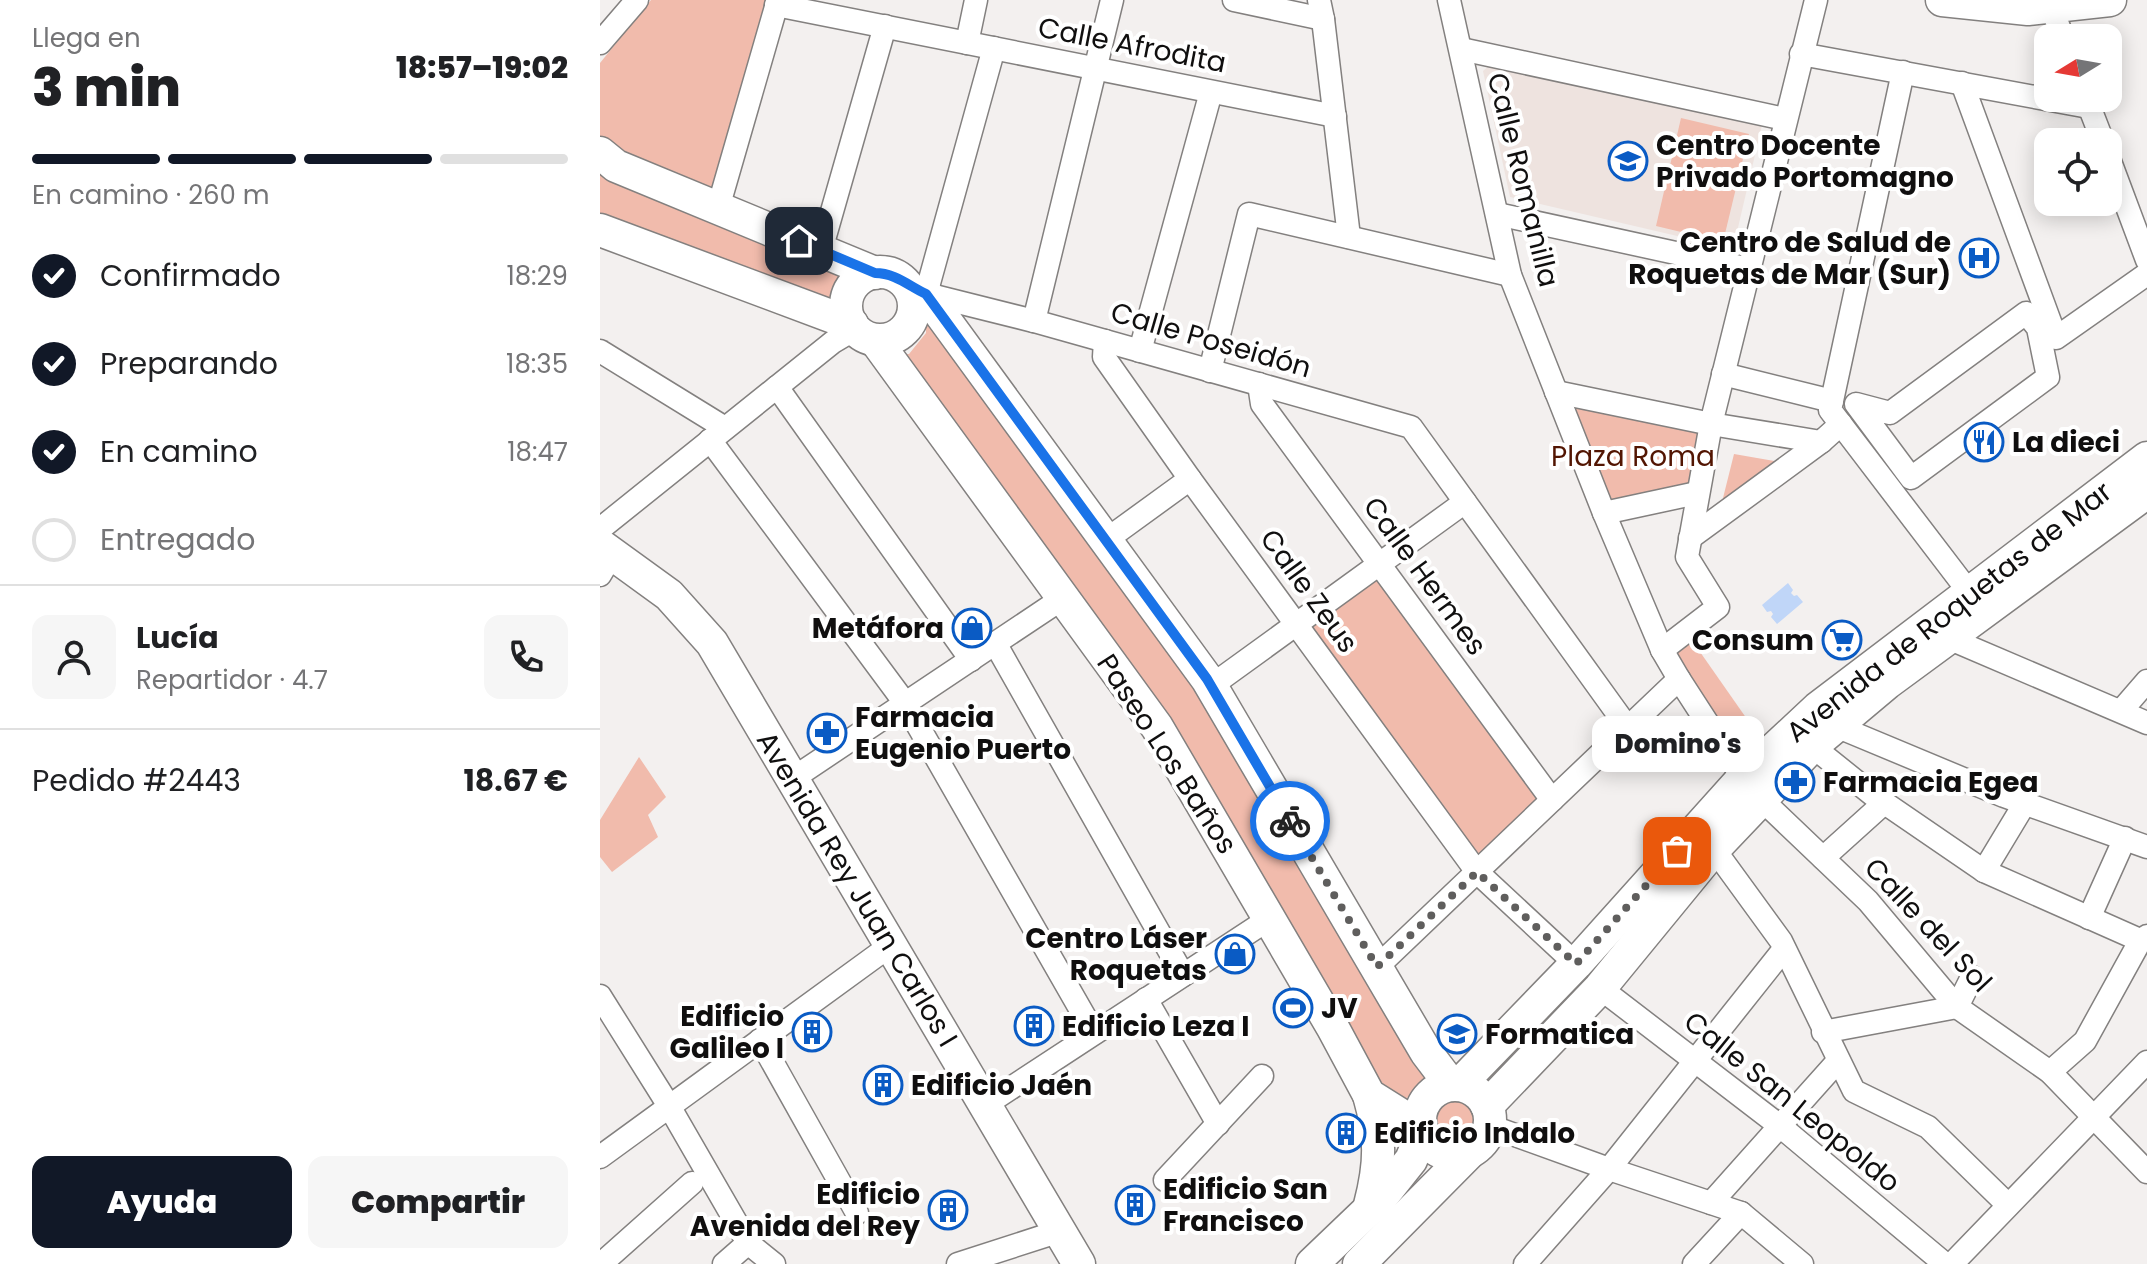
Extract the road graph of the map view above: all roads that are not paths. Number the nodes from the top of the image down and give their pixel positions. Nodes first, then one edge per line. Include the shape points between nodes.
1 (637, 0) edge
2 (976, 0) edge
3 (1112, 0) edge
4 (1234, 0) edge
5 (1449, 0) edge
6 (1816, 0) edge
7 (1942, 0) edge
8 (2110, 0) edge
9 (777, 2) edge
10 (2051, 6) junction
11 (1321, 10) edge
12 (2058, 24) edge
13 (885, 26) junction
14 (605, 28) edge
15 (967, 43) junction
16 (994, 48) junction
17 (1461, 49) junction
18 (1801, 54) junction
19 (1097, 69) junction
20 (1903, 72) junction
21 (1962, 83) junction
22 (1211, 92) junction
23 (2034, 94) edge
24 (1335, 116) junction
25 (1785, 119) junction
26 (600, 153) edge
27 (2122, 193) edge
28 (718, 208) junction
29 (1497, 214) junction
30 (600, 230) edge
31 (1349, 237) junction
32 (821, 250) junction
33 (2147, 260) edge
34 (1749, 269) junction
35 (875, 273) junction
36 (2147, 274) edge
37 (1510, 275) junction
38 (917, 289) junction
39 (1034, 321) junction
40 (861, 331) junction
41 (1105, 341) junction
42 (600, 351) edge
43 (1140, 351) junction
44 (1210, 371) junction
45 (1723, 374) junction
46 (1259, 384) junction
47 (777, 387) junction
48 (1556, 392) junction
49 (1832, 401) junction
50 (1711, 424) junction
51 (1841, 424) junction
52 (717, 434) junction
53 (1821, 442) junction
54 (2147, 458) edge
55 (1911, 478) joint
56 (1190, 479) junction
57 (2147, 492) edge
58 (1697, 493) junction
59 (1465, 502) junction
60 (1604, 513) junction
61 (1690, 538) junction
62 (1106, 540) junction
63 (603, 550) edge
64 (1379, 564) junction
65 (1969, 592) junction
66 (1063, 598) junction
67 (1296, 624) junction
68 (1948, 638) junction
69 (995, 643) junction
70 (1662, 650) junction
71 (971, 660) junction
72 (1679, 679) junction
73 (2147, 681) edge
74 (1211, 686) junction
75 (905, 703) junction
76 (2121, 711) junction
77 (2147, 723) edge
78 (1628, 728) junction
79 (1824, 736) junction
80 (792, 779) junction
81 (1752, 788) junction
82 (1552, 800) junction
83 (1884, 803) junction
84 (2025, 803) junction
85 (2125, 838) junction
86 (2147, 847) edge
87 (1714, 849) junction
88 (1823, 858) junction
89 (1984, 871) junction
90 (1477, 872) junction
91 (2089, 918) junction
92 (1269, 919) junction
93 (2144, 938) edge
94 (891, 945) junction
95 (1784, 949) junction
96 (1576, 964) junction
97 (1377, 967) junction
98 (1183, 975) junction
99 (1972, 977) dead end
100 (1600, 988) junction
101 (600, 996) edge
102 (1146, 999) junction
103 (1957, 1007) junction
104 (1823, 1032) junction
105 (1094, 1033) junction
106 (760, 1040) junction
107 (1695, 1062) junction
108 (1837, 1062) junction
109 (2147, 1062) edge
110 (2050, 1072) junction
111 (1262, 1076) dead end
112 (1455, 1085) junction
113 (1369, 1095) junction
114 (985, 1105) junction
115 (669, 1106) junction
116 (1488, 1116) junction
117 (2094, 1116) junction
118 (1218, 1124) junction
119 (1780, 1126) junction
120 (1422, 1129) junction
121 (1469, 1153) junction
122 (600, 1157) edge
123 (1609, 1169) junction
124 (2147, 1172) edge
125 (1165, 1180) dead end
126 (692, 1183) dead end
127 (1711, 1203) junction
128 (2008, 1205) junction
129 (1369, 1210) junction
130 (857, 1213) dead end
131 (1741, 1213) junction
132 (1060, 1231) junction
133 (748, 1243) junction
134 (1370, 1261) edge
135 (601, 1264) edge
136 (724, 1264) edge
137 (774, 1264) edge
138 (958, 1264) edge
139 (1079, 1264) edge
140 (1312, 1264) edge
141 (1525, 1264) edge
142 (1694, 1264) edge
143 (1802, 1264) edge
144 (1945, 1264) edge
145 (1952, 1264) edge

1 - 14 street
2 - 15 street
3 - 19 street
4 - 11 street
5 - 17 street, Calle Romanilla
6 - 18 street
7 - 10 street via 2028,9
8 - 10 street
9 - 13 street, Calle Afrodita
9 - 28 street
10 - 12 street
11 - 24 street
13 - 15 street, Calle Afrodita
13 - 32 street
15 - 16 street, Calle Afrodita
16 - 19 street, Calle Afrodita
16 - 38 street
17 - 25 street
17 - 29 street, Calle Romanilla
18 - 20 street
18 - 25 street
19 - 22 street, Calle Afrodita
19 - 39 street
20 - 21 street
20 - 49 street
21 - 23 street
21 - 36 street via 2056,338
22 - 24 street, Calle Afrodita
22 - 43 street
24 - 31 street
25 - 34 street
26 - 28 street via 616,166
27 - 33 street
28 - 32 street
29 - 34 street
29 - 37 street, Calle Romanilla
30 - 40 street
31 - 37 street
31 - 44 street via 1249,214
32 - 35 street
34 - 45 street
35 - 38 street via 887,273
35 - 40 street via 865,276 848,297 847,310
37 - 48 street, Calle Romanilla
38 - 39 street, Calle Poseidón
38 - 40 street via 908,328 892,339
38 - 62 street
39 - 41 street, Calle Poseidón
40 - 47 street via 833,342
40 - 66 street, Paseo Los Baños
41 - 43 street, Calle Poseidón
41 - 56 street, Calle Zeus via 1104,357
42 - 52 street
43 - 44 street, Calle Poseidón
44 - 46 street, Calle Poseidón
45 - 49 street
45 - 50 street
46 - 59 street, Calle Poseidón via 1411,427
46 - 64 street, Calle Hermes via 1262,404
47 - 52 street
47 - 71 street
48 - 50 street
48 - 60 street, Calle Romanilla
49 - 51 street via 1830,410
50 - 53 street
50 - 58 street
51 - 53 street
51 - 65 street
52 - 63 street
52 - 75 street
53 - 61 street
54 - 65 street, Avenida de Roquetas de Mar
55 - 55 street via 2048,377 2038,328 2026,313 1890,413 1856,404
56 - 62 street
56 - 67 street, Calle Zeus
57 - 68 street, Avenida de Roquetas de Mar
58 - 60 street
58 - 61 street
59 - 64 street
59 - 78 street, Calle Poseidón
60 - 70 street, Calle Romanilla
61 - 70 street via 1687,557 1718,607
62 - 74 street
63 - 80 street, Avenida Rey Juan Carlos I via 669,595 712,643
64 - 67 street
64 - 82 street, Calle Hermes
65 - 81 street, Avenida de Roquetas de Mar via 1818,708
66 - 69 street
66 - 92 street, Paseo Los Baños via 1157,727
67 - 74 street
67 - 90 street, Calle Zeus
68 - 76 street
68 - 79 street, Avenida de Roquetas de Mar
69 - 71 street
69 - 98 street
70 - 72 street, Calle Romanilla
71 - 75 street
72 - 78 street
72 - 81 street, Calle Romanilla
73 - 76 street
74 - 97 street
75 - 80 street
75 - 105 street
76 - 77 street
78 - 82 street
79 - 81 street, Avenida de Roquetas de Mar
79 - 83 street
79 - 84 street
80 - 94 street, Avenida Rey Juan Carlos I
81 - 87 street, Avenida de Roquetas de Mar
81 - 88 street, Calle del Sol
81 - 96 street, Avenida de Roquetas de Mar
82 - 90 street
83 - 88 street
83 - 89 street
84 - 85 street
84 - 89 street
85 - 86 street
85 - 91 street
87 - 95 street
87 - 100 street, Avenida de Roquetas de Mar
88 - 103 street, Calle del Sol via 1868,901
89 - 91 street
90 - 96 street, Calle Zeus
90 - 97 street
91 - 93 street
92 - 98 street
92 - 113 street, Paseo Los Baños
93 - 110 street via 2085,1041
94 - 106 street
94 - 114 street, Avenida Rey Juan Carlos I
95 - 104 street
95 - 107 street
96 - 112 street, Avenida de Roquetas de Mar
97 - 112 street via 1426,1052
98 - 102 street
99 - 103 street
100 - 107 street, Calle San Leopoldo
100 - 116 street, Avenida de Roquetas de Mar
101 - 115 street
102 - 105 street
102 - 118 street
103 - 104 street
103 - 110 street, Calle del Sol
104 - 108 street
105 - 114 street
106 - 115 street
106 - 130 street
107 - 119 street, Calle San Leopoldo
107 - 123 street
108 - 119 street
108 - 128 street via 1854,1091 1928,1127
109 - 117 street
110 - 117 street, Calle del Sol
111 - 118 street
112 - 116 street via 1475,1092
112 - 120 street via 1429,1097
113 - 120 street, Paseo Los Baños
113 - 129 street via 1380,1146
114 - 132 street, Avenida Rey Juan Carlos I
115 - 122 street
115 - 133 street
116 - 121 street via 1481,1144
116 - 123 street
117 - 124 street, Calle del Sol
117 - 128 street
118 - 125 street
119 - 127 street
119 - 144 street, Calle San Leopoldo
120 - 121 street via 1437,1151 1451,1156
120 - 129 street via 1411,1160
121 - 134 street
123 - 127 street
123 - 141 street
126 - 135 street
127 - 131 street
128 - 145 street
129 - 140 street
131 - 142 street
131 - 143 street
132 - 138 street
132 - 139 street, Avenida Rey Juan Carlos I
133 - 136 street
133 - 137 street

